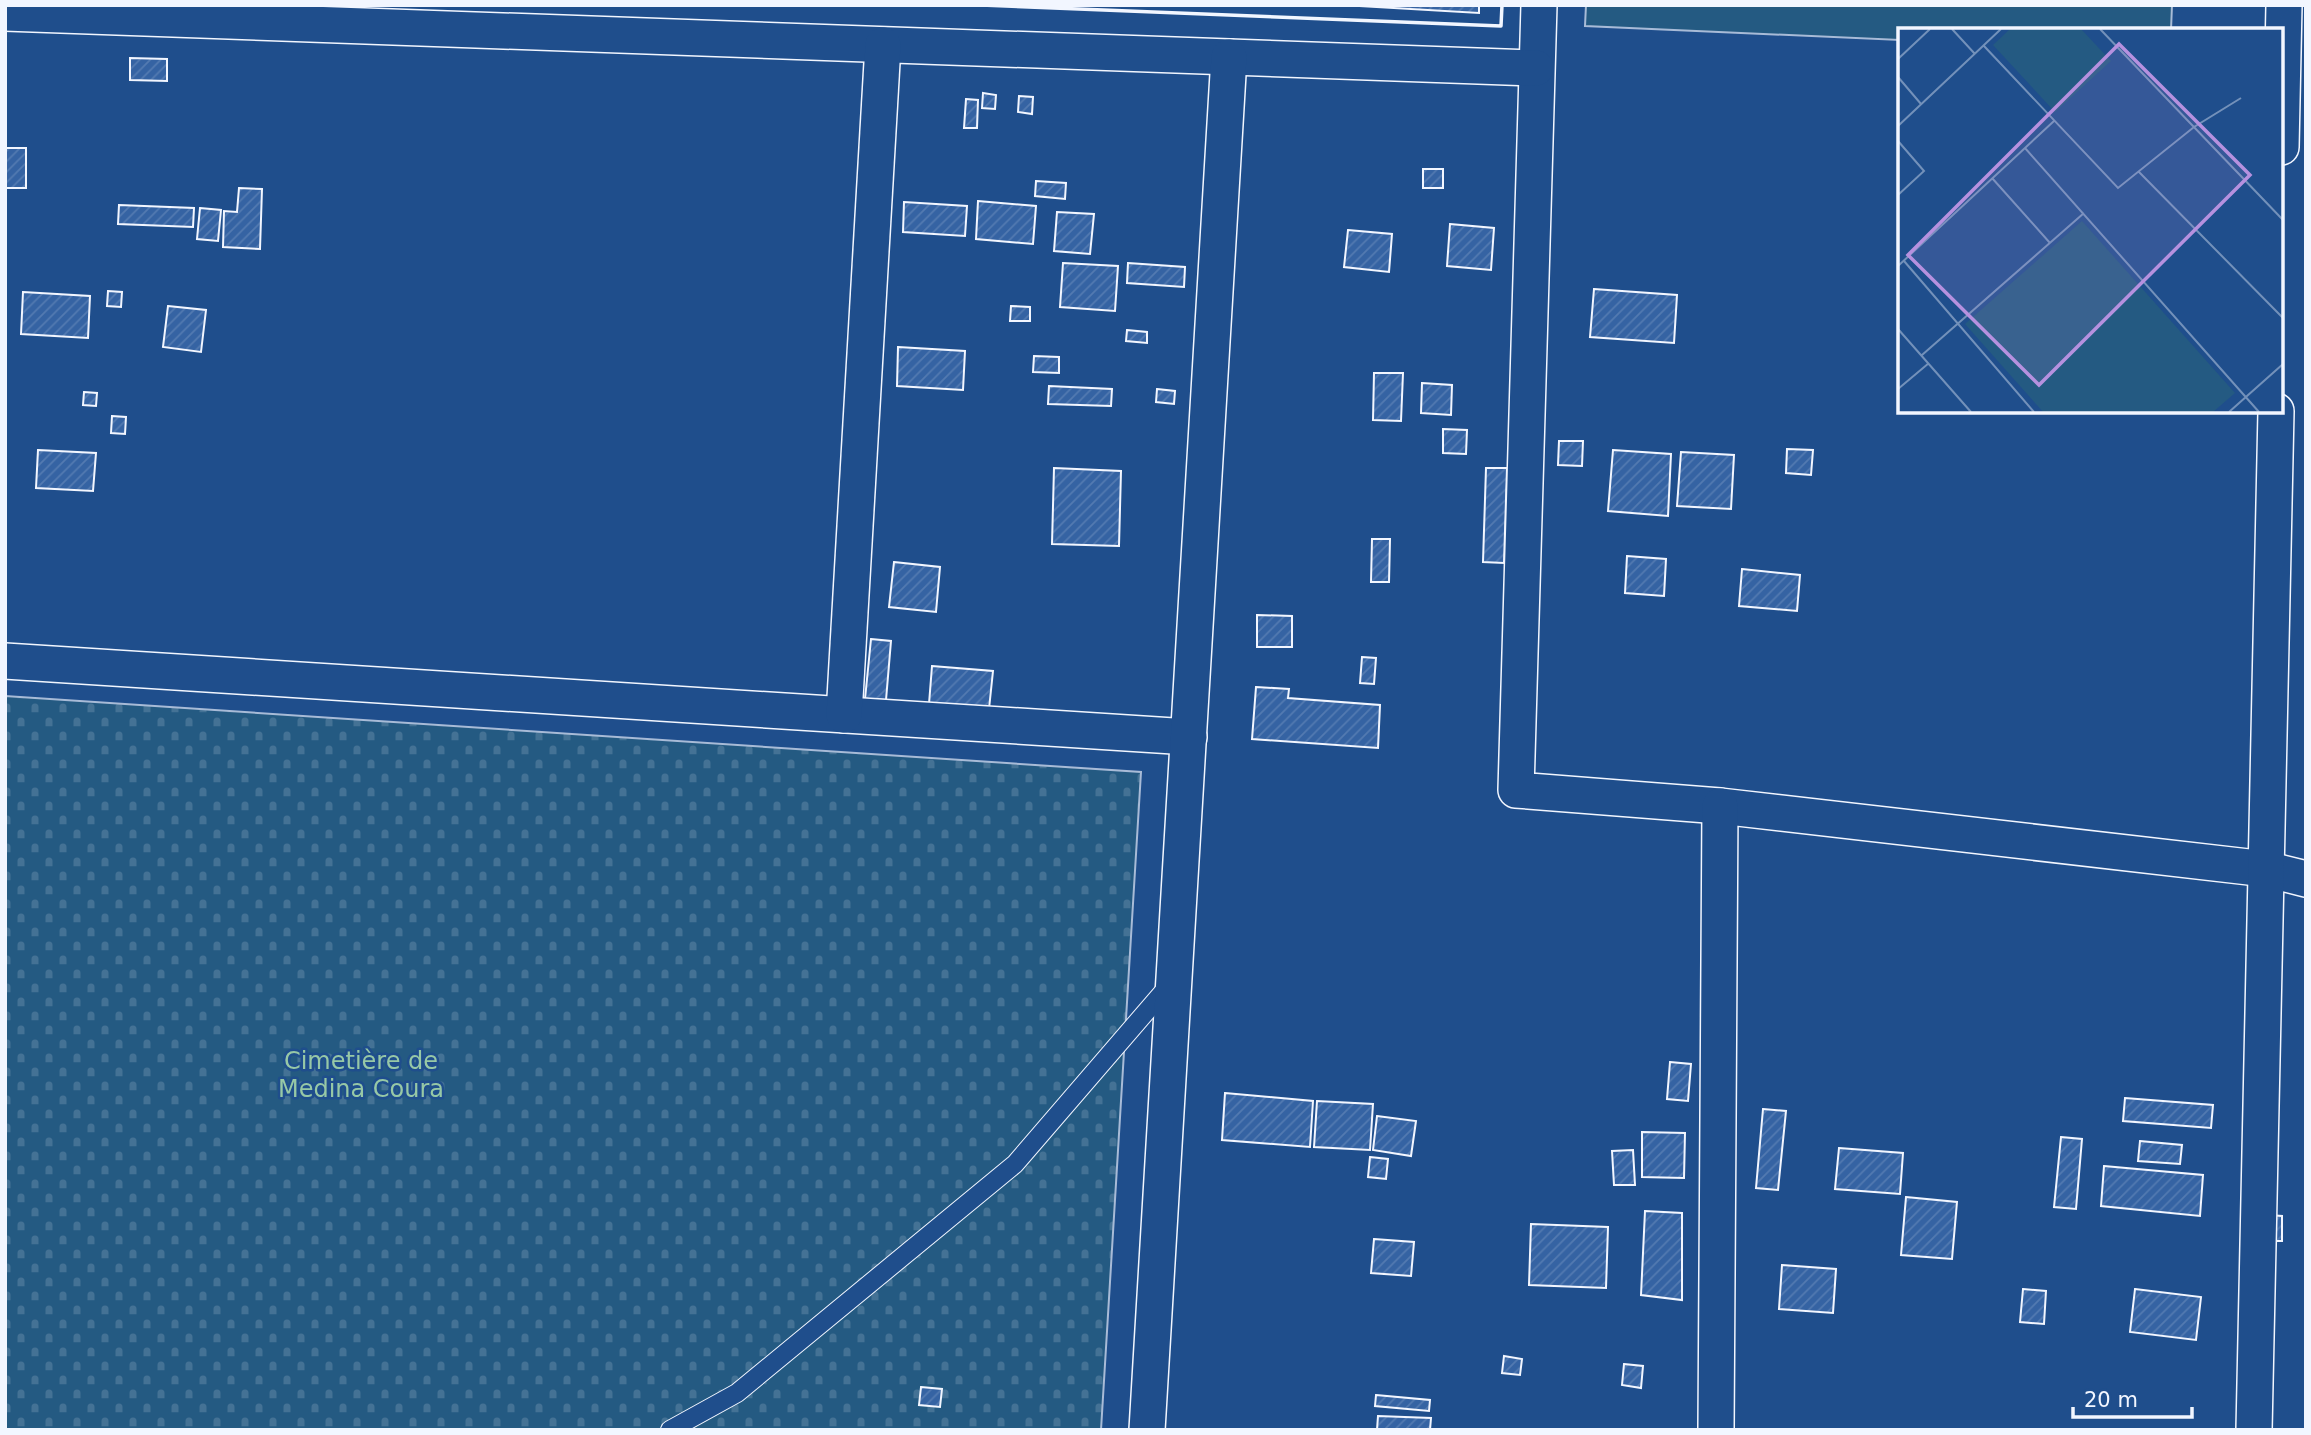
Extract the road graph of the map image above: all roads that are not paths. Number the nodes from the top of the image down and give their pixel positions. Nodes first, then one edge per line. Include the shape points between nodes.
1 (1539, 5) edge
2 (2284, 5) edge
3 (5, 13) edge
4 (883, 45) junction
5 (2283, 52) edge
6 (1229, 57) junction
7 (1536, 68) junction
8 (2276, 413) edge
9 (5, 661) edge
10 (844, 715) junction
11 (1189, 737) junction
12 (1720, 806) junction
13 (2266, 869) junction
14 (2306, 878) edge
15 (1175, 978) junction
16 (670, 1430) edge
17 (1147, 1430) edge
18 (1716, 1430) edge
19 (2254, 1430) edge

1 - 7 street
2 - 5 street
3 - 4 street
4 - 6 street
4 - 10 street
6 - 7 street
6 - 11 street
7 - 12 street via 1516,790
8 - 13 street
9 - 10 street
10 - 11 street
11 - 15 street
12 - 13 street
12 - 18 street
13 - 14 street
13 - 19 street
15 - 16 lane via 1015,1164 737,1394
15 - 17 street

